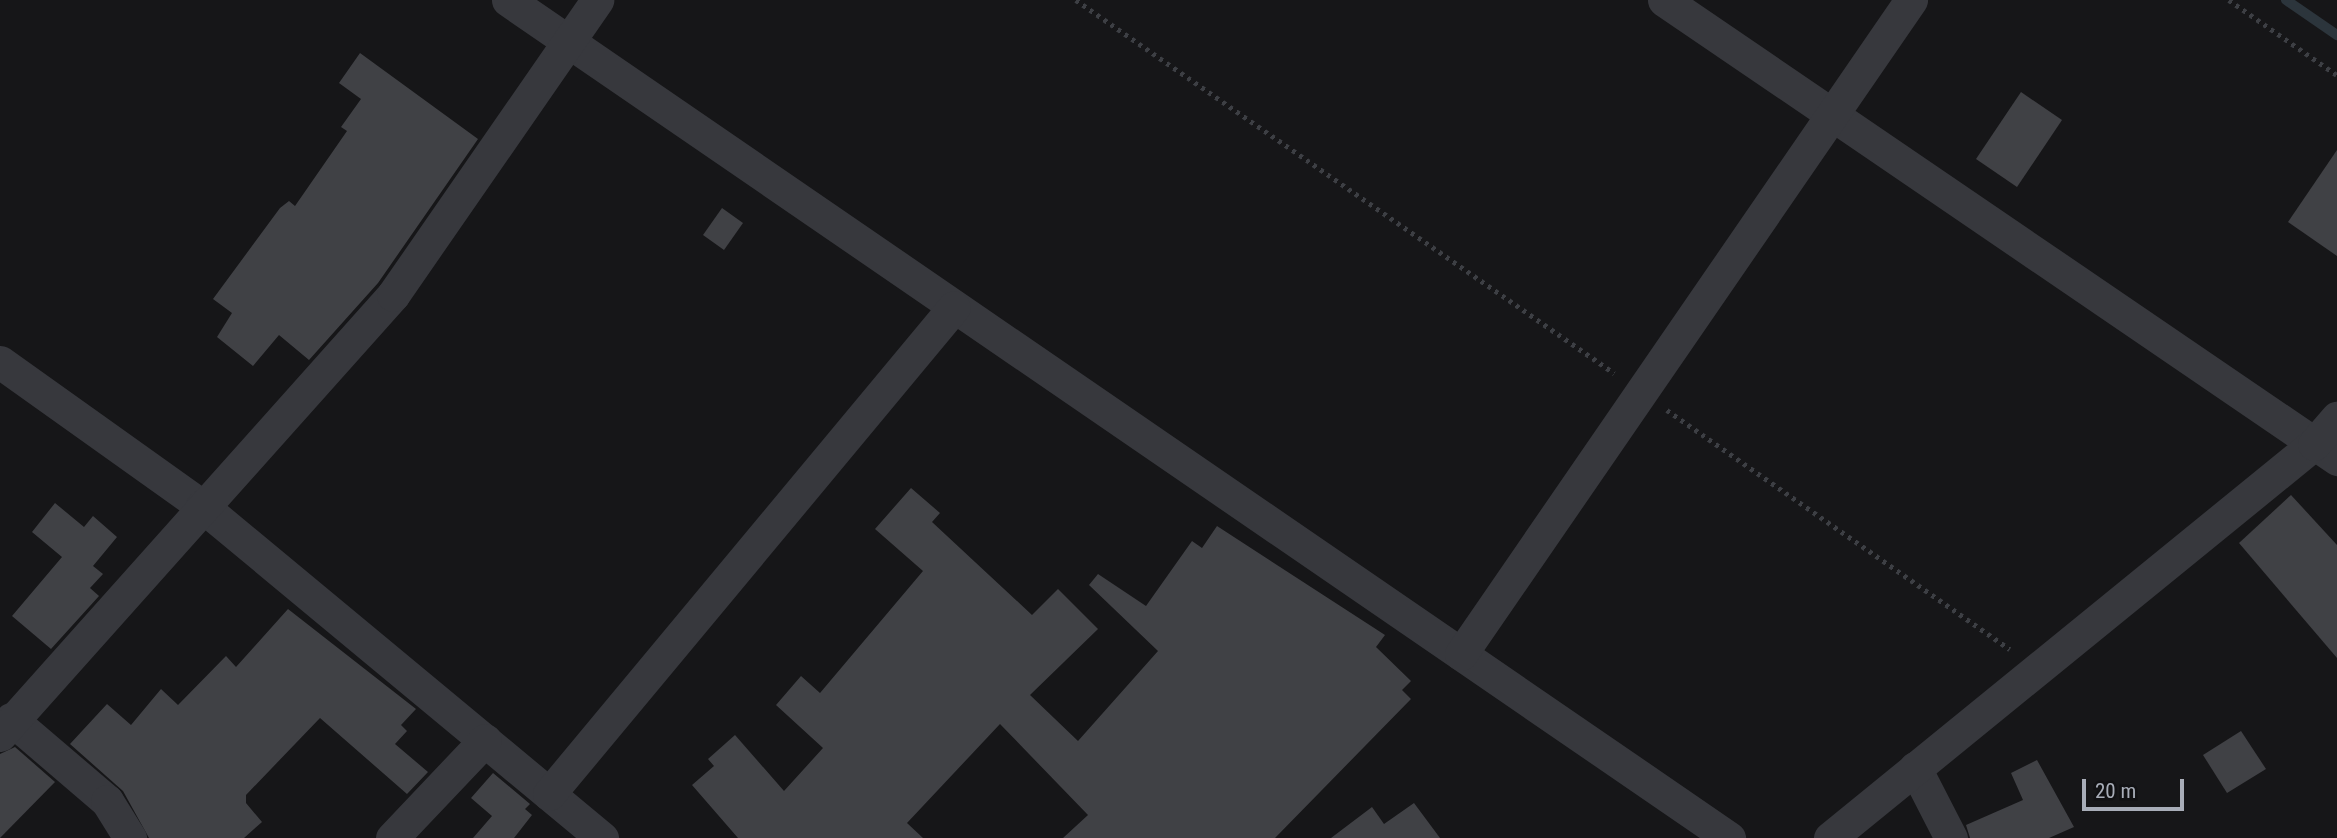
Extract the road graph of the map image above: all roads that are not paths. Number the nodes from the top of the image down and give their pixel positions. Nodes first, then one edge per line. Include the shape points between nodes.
1 (508, 0) edge
2 (597, 0) edge
3 (1664, 0) edge
4 (1911, 0) edge
5 (568, 41) junction
6 (1832, 116) junction
7 (954, 307) junction
8 (0, 362) edge
9 (2337, 418) edge
10 (2326, 452) edge
11 (202, 506) junction
12 (1461, 654) junction
13 (6, 727) edge
14 (485, 740) junction
15 (1915, 768) junction
16 (549, 794) junction
17 (130, 838) edge
18 (392, 838) edge
19 (602, 838) edge
20 (1729, 838) edge
21 (1830, 838) edge
22 (1951, 838) edge

1 - 5 street
2 - 5 street
3 - 6 street
4 - 6 street
5 - 7 street
5 - 11 street via 393,295
6 - 10 street
6 - 12 street
7 - 12 street
7 - 16 street
8 - 11 street
9 - 10 street
10 - 15 street
11 - 13 street
11 - 14 street
12 - 20 street
13 - 17 street via 107,801
14 - 16 street
14 - 18 street
15 - 21 street
15 - 22 street
16 - 19 street

